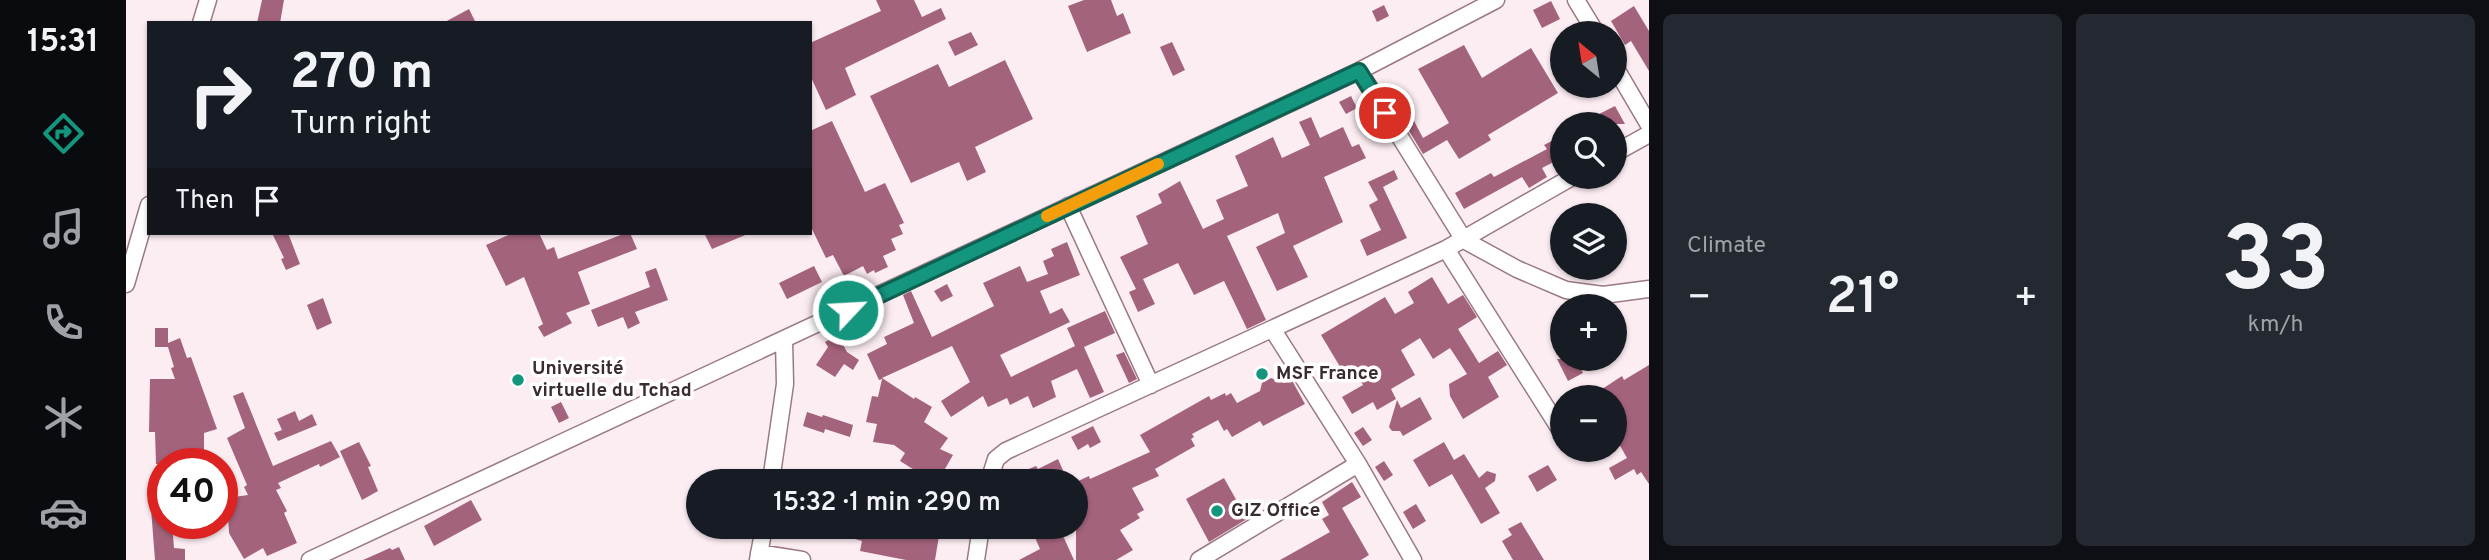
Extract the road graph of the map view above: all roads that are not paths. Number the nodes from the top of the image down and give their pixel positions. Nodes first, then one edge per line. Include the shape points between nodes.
1 (208, 0) edge
2 (1496, 0) edge
3 (1576, 0) edge
4 (202, 21) edge
5 (1589, 21) edge
6 (1359, 71) junction
7 (1628, 89) edge
8 (1649, 125) edge
9 (1649, 134) edge
10 (1627, 146) edge
11 (1551, 189) edge
12 (1069, 206) junction
13 (147, 212) edge
14 (1464, 240) junction
15 (1446, 249) junction
16 (126, 284) edge
17 (1649, 289) edge
18 (1272, 330) junction
19 (784, 340) junction
20 (1151, 385) junction
21 (1550, 413) edge
22 (1358, 464) junction
23 (773, 469) edge
24 (993, 469) edge
25 (979, 539) edge
26 (759, 556) edge
27 (310, 560) edge
28 (802, 560) edge
29 (976, 560) edge
30 (1199, 560) edge
31 (1413, 560) edge

1 - 4 street
2 - 6 street
3 - 5 street
6 - 12 street
6 - 14 street
7 - 8 street
9 - 10 street
11 - 14 street
12 - 19 street
12 - 20 street
13 - 16 street
14 - 15 street
14 - 17 street via 1566,290 1603,295
15 - 18 street
15 - 21 street
18 - 20 street
18 - 22 street
19 - 23 street via 785,384
19 - 27 street
20 - 24 street via 1006,451
22 - 30 street
22 - 31 street
25 - 29 street
26 - 28 street

